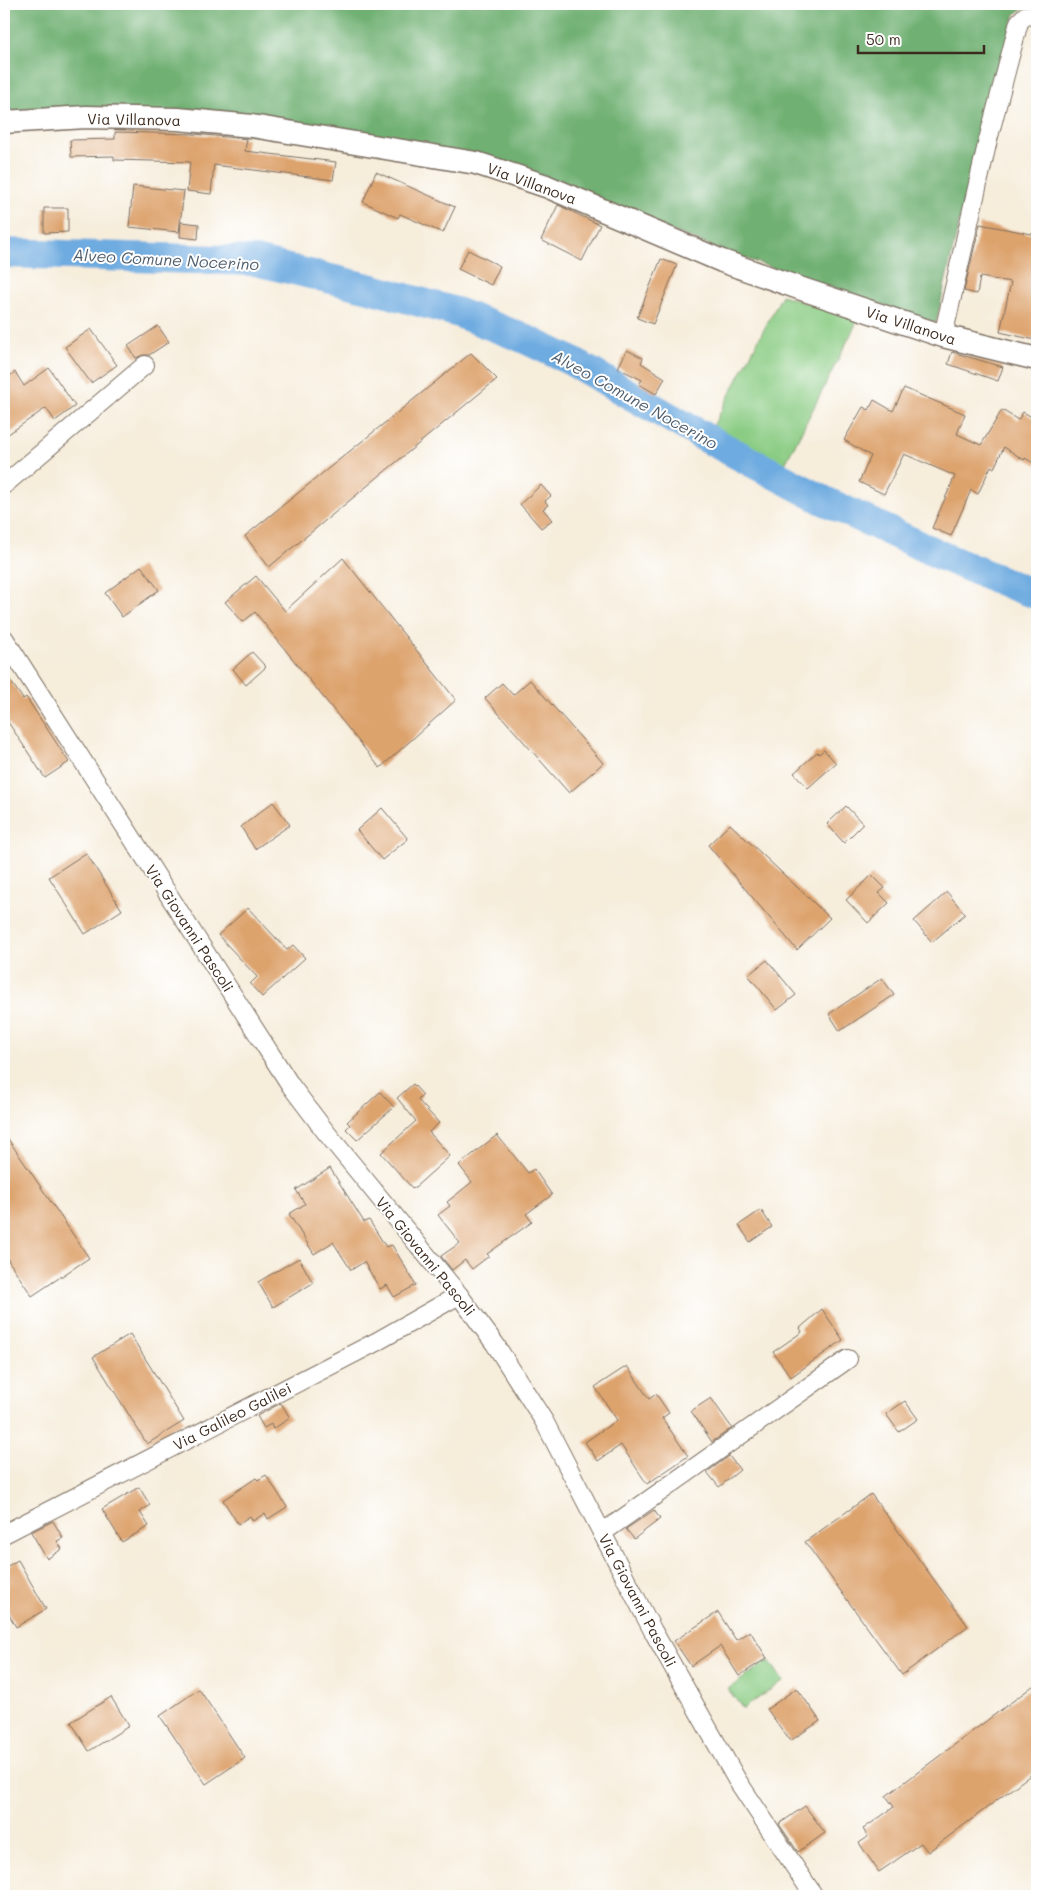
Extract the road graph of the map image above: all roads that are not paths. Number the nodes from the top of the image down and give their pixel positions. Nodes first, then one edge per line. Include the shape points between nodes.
1 (1037, 14) edge
2 (4, 122) edge
3 (943, 336) junction
4 (1037, 359) edge
5 (145, 365) dead end
6 (4, 485) edge
7 (4, 638) edge
8 (458, 1295) junction
9 (848, 1359) dead end
10 (602, 1532) junction
11 (4, 1534) edge
12 (814, 1896) edge

1 - 3 street via 1025,16 1019,22
2 - 3 main road, Via Villanova via 86,118 252,126 476,163 554,190 722,261
3 - 4 main road, Via Villanova
5 - 6 street
7 - 8 street, Via Giovanni Pascoli via 291,1086
8 - 10 street, Via Giovanni Pascoli via 495,1344 544,1421
8 - 11 street, Via Galileo Galilei via 376,1342
9 - 10 street
10 - 12 street, Via Giovanni Pascoli via 652,1631 737,1780

